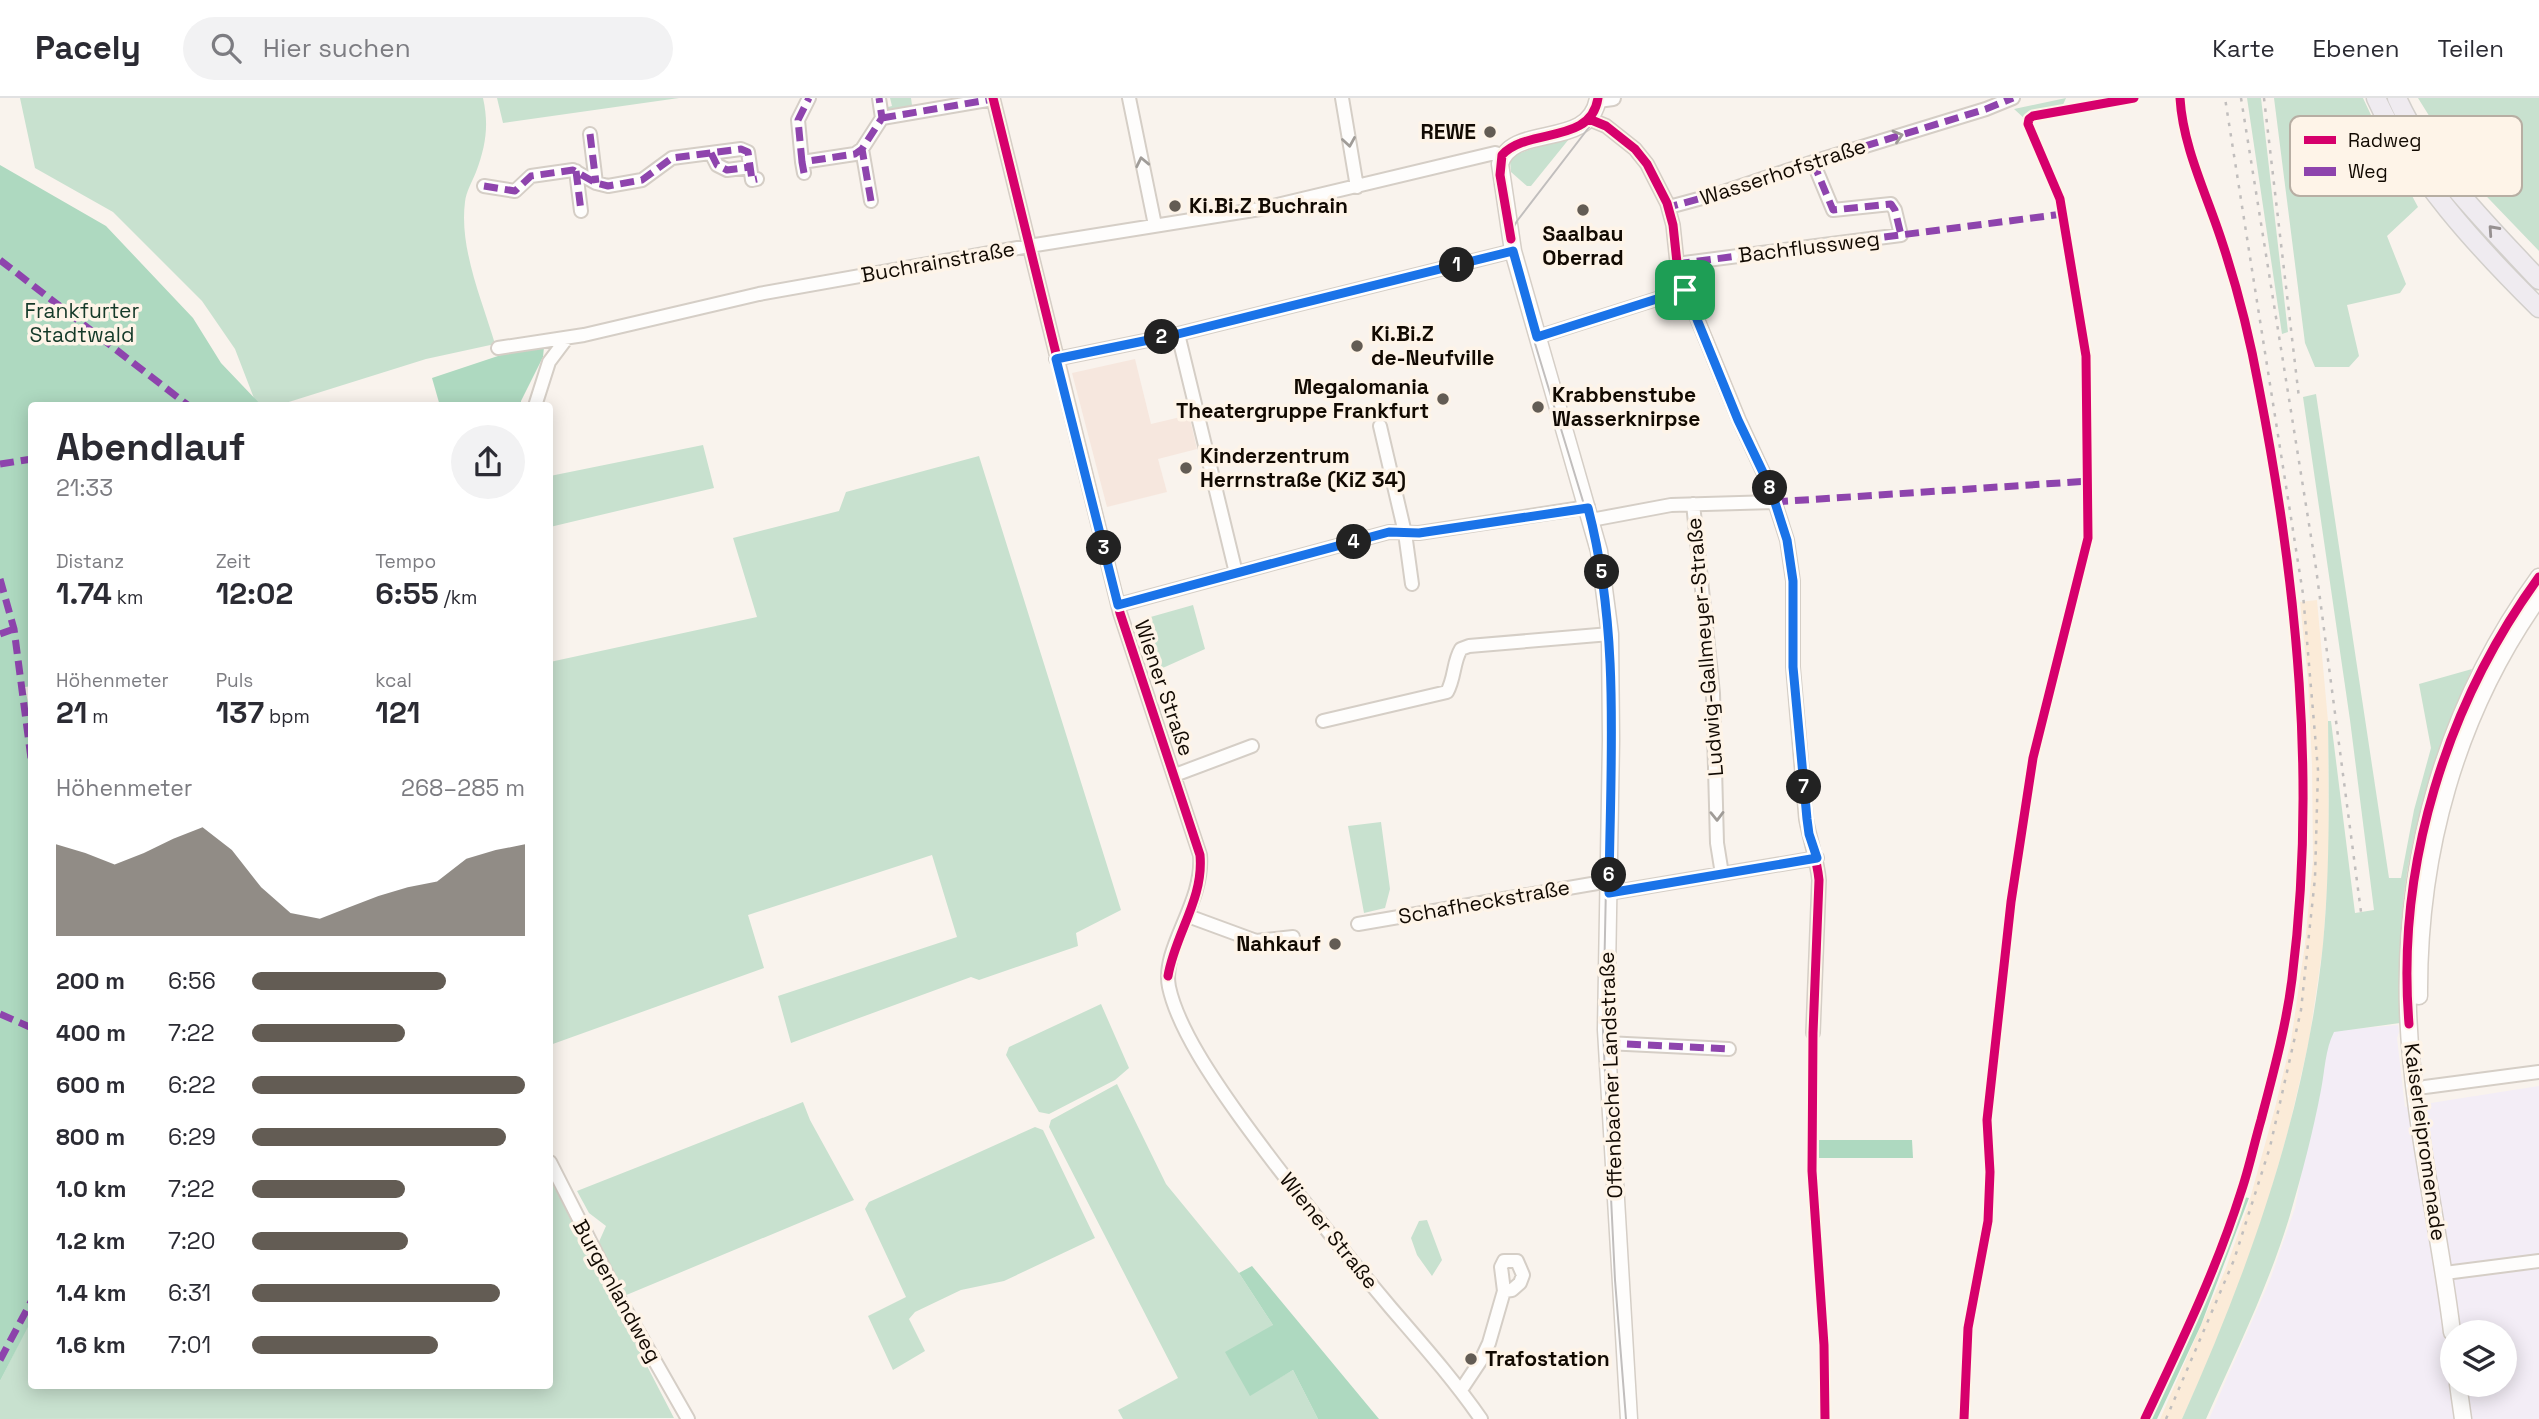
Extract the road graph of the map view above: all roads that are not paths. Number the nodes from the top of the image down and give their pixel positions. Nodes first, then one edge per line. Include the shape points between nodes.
1 (809, 98) edge
2 (879, 98) edge
3 (916, 98) edge
4 (1129, 98) edge
5 (1342, 98) edge
6 (2013, 98) edge
7 (2376, 98) edge
8 (2397, 98) edge
9 (993, 99) edge
10 (1603, 99) edge
11 (918, 112) junction
12 (2385, 116) edge
13 (2408, 116) edge
14 (882, 118) junction
15 (1589, 119) junction
16 (590, 134) dead end
17 (862, 149) junction
18 (711, 153) junction
19 (1502, 155) junction
20 (1812, 162) junction
21 (750, 167) junction
22 (576, 171) junction
23 (757, 180) dead end
24 (596, 183) junction
25 (484, 186) dead end
26 (1357, 187) junction
27 (2438, 196) edge
28 (2464, 196) edge
29 (870, 201) dead end
30 (1669, 207) junction
31 (582, 211) dead end
32 (1156, 225) junction
33 (1512, 245) junction
34 (1028, 246) junction
35 (1676, 264) junction
36 (2539, 280) edge
37 (1685, 290) junction
38 (2539, 308) edge
39 (1178, 334) junction
40 (1537, 337) junction
41 (567, 338) junction
42 (498, 348) dead end
43 (1056, 359) junction
44 (536, 402) edge
45 (1380, 426) dead end
46 (1774, 502) junction
47 (1693, 504) junction
48 (1589, 514) junction
49 (1405, 533) junction
50 (1236, 573) junction
51 (2539, 577) edge
52 (1412, 584) dead end
53 (2539, 597) edge
54 (1118, 605) junction
55 (1609, 634) junction
56 (1322, 721) dead end
57 (1252, 746) dead end
58 (1175, 775) junction
59 (1817, 858) junction
60 (1722, 874) junction
61 (1609, 887) junction
62 (1188, 916) junction
63 (1358, 924) dead end
64 (1293, 937) dead end
65 (1813, 1033) dead end
66 (1606, 1043) junction
67 (1729, 1049) dead end
68 (2539, 1072) edge
69 (2420, 1087) junction
70 (553, 1168) edge
71 (2539, 1261) edge
72 (2445, 1273) junction
73 (1504, 1291) dead end
74 (2451, 1320) edge
75 (1461, 1390) junction
76 (2460, 1397) edge
77 (688, 1419) edge
78 (1481, 1419) edge
79 (1629, 1419) edge
80 (2463, 1419) edge

1 - 17 street via 798,120 803,167
2 - 14 street
3 - 11 street
32 -> 4 street
5 -> 26 street
20 -> 6 street, Wasserhofstraße
7 - 12 main road
13 -> 8 main road
9 - 11 street
9 - 34 street, Wiener Straße
10 - 15 main road
11 - 14 street
14 - 17 street
15 - 19 main road via 1516,145
15 - 30 street via 1635,149
16 - 24 street
17 - 29 street
18 - 21 street via 717,165 727,170
18 - 21 street via 741,149 748,152
18 - 24 street via 671,158 642,180 608,186
19 - 26 street, Buchrainstraße
19 - 33 main road, Offenbacher Landstraße via 1500,175
20 - 30 street, Wasserhofstraße
20 - 35 street, Bachflussweg via 1833,210 1891,204 1901,236
21 - 23 street via 752,180
22 - 24 street
22 - 25 street via 537,174 514,191
22 - 31 street
26 - 32 street, Buchrainstraße via 1260,209
27 - 38 main road
36 -> 28 main road
30 - 35 street
32 - 34 street, Buchrainstraße
33 - 39 street
33 - 40 main road, Offenbacher Landstraße
34 - 41 street, Buchrainstraße via 759,294
34 - 43 street, Wiener Straße
35 - 37 street
37 - 40 street
37 - 46 street
39 - 43 street
39 - 50 street
40 - 48 main road, Offenbacher Landstraße
41 - 42 street, Buchrainstraße
41 - 44 street via 549,362
43 - 54 street, Wiener Straße
45 - 49 street
46 - 47 street
46 - 59 street via 1791,559 1793,667 1807,819
47 - 48 street
47 -> 60 street, Ludwig-Gallmeyer-Straße via 1713,693
48 - 49 street
48 - 55 main road, Offenbacher Landstraße via 1599,551
49 - 50 street via 1389,532
49 - 52 street
50 - 54 street
51 - 69 main road, Kaiserleipromenade via 2473,686 2445,755 2428,814 2409,934 2409,1013
53 - 69 main road, Kaiserleipromenade via 2508,645 2471,718 2434,840 2419,935
54 - 58 street, Wiener Straße
55 - 56 street via 1469,646 1455,659 1447,692
55 - 61 main road, Offenbacher Landstraße
57 - 58 street, Wiener Straße
58 - 62 street, Wiener Straße via 1200,855 1199,886
59 - 60 street, Schafheckstraße
59 - 65 street
60 - 61 street, Schafheckstraße
61 - 63 street, Schafheckstraße
61 - 66 main road, Offenbacher Landstraße
62 - 64 street via 1256,941
62 - 75 street, Wiener Straße via 1168,976 1178,1013 1209,1075 1260,1145
66 - 67 street
66 - 79 main road, Offenbacher Landstraße
68 - 69 street
69 - 72 main road, Kaiserleipromenade via 2446,1251
70 - 77 street, Burgenlandweg via 620,1300
71 - 72 street
72 - 74 main road, Kaiserleipromenade
73 - 75 street via 1486,1354
75 - 78 street, Wiener Straße
76 - 80 main road

